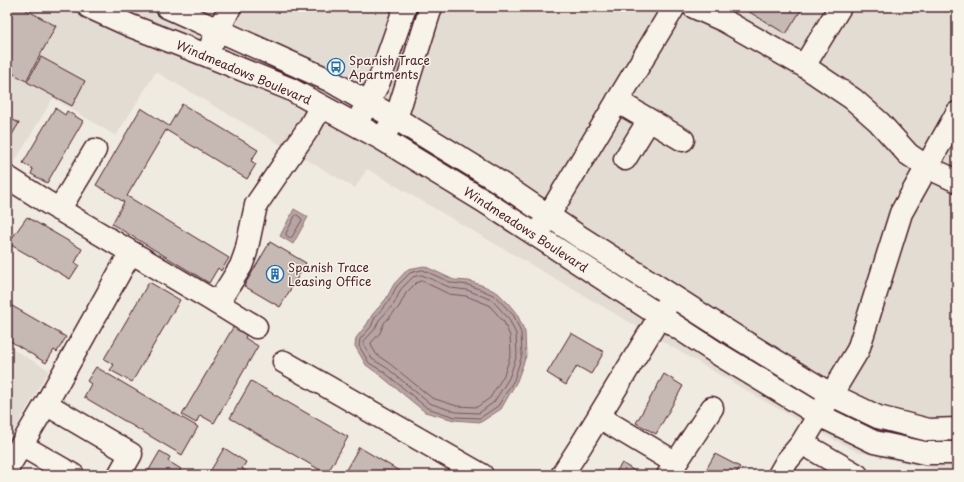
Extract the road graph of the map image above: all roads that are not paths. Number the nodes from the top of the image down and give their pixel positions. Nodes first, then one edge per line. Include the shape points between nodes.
1 (89, 7) edge
2 (167, 7) edge
3 (230, 7) edge
4 (404, 7) edge
5 (431, 7) edge
6 (674, 7) edge
7 (694, 7) edge
8 (840, 7) edge
9 (218, 30) junction
10 (206, 55) junction
11 (804, 66) junction
12 (617, 101) junction
13 (368, 102) junction
14 (321, 106) junction
15 (957, 113) edge
16 (395, 118) junction
17 (649, 120) junction
18 (356, 125) junction
19 (382, 139) junction
20 (683, 140) dead end
21 (95, 150) dead end
22 (625, 159) dead end
23 (927, 167) junction
24 (7, 177) edge
25 (957, 181) edge
26 (59, 210) junction
27 (548, 216) junction
28 (536, 236) junction
29 (131, 252) junction
30 (673, 295) junction
31 (212, 300) junction
32 (660, 316) junction
33 (256, 327) dead end
34 (284, 362) dead end
35 (830, 394) junction
36 (46, 404) junction
37 (712, 408) dead end
38 (819, 415) junction
39 (599, 416) junction
40 (957, 430) edge
41 (802, 444) junction
42 (21, 445) junction
43 (957, 453) edge
44 (7, 469) edge
45 (672, 469) edge
46 (73, 475) edge
47 (119, 475) edge
48 (482, 475) edge
49 (562, 475) edge
50 (779, 475) edge
51 (857, 475) edge

1 - 10 street, Windmeadows Boulevard
2 - 9 street, Windmeadows Boulevard
3 - 9 street
4 - 13 street via 378,84
5 - 16 street
6 - 12 street
7 - 11 street via 723,20
8 - 11 street
9 - 10 street
9 - 13 street, Windmeadows Boulevard via 329,80
10 - 14 street, Windmeadows Boulevard via 290,89
11 - 23 street via 853,99 879,122 908,154
12 - 17 street
12 - 27 street
13 - 16 street, Windmeadows Boulevard
13 - 18 street
14 - 18 street, Windmeadows Boulevard
14 - 31 street via 256,205 241,266 221,298
15 - 23 street
16 - 19 street
16 - 27 street, Windmeadows Boulevard via 493,178
17 - 20 street
17 - 22 street
18 - 19 street, Windmeadows Boulevard
19 - 28 street, Windmeadows Boulevard
21 - 26 street
23 - 25 street
23 - 35 street via 901,213 858,350
24 - 26 street
26 - 29 street
27 - 28 street
27 - 30 street, Windmeadows Boulevard
28 - 32 street, Windmeadows Boulevard
29 - 31 street
29 - 36 street
30 - 32 street
30 - 35 street, Windmeadows Boulevard via 734,336
31 - 33 street
32 - 38 street, Windmeadows Boulevard
32 - 39 street
34 - 48 street
35 - 38 street
35 - 40 street, Windmeadows Boulevard via 878,417 929,430
36 - 42 street
36 - 47 street via 131,454
37 - 45 street
38 - 41 street
38 - 43 street, Windmeadows Boulevard via 874,442 925,453
39 - 45 street
39 - 49 street
41 - 50 street via 786,461
41 - 51 street
42 - 44 street
42 - 46 street

